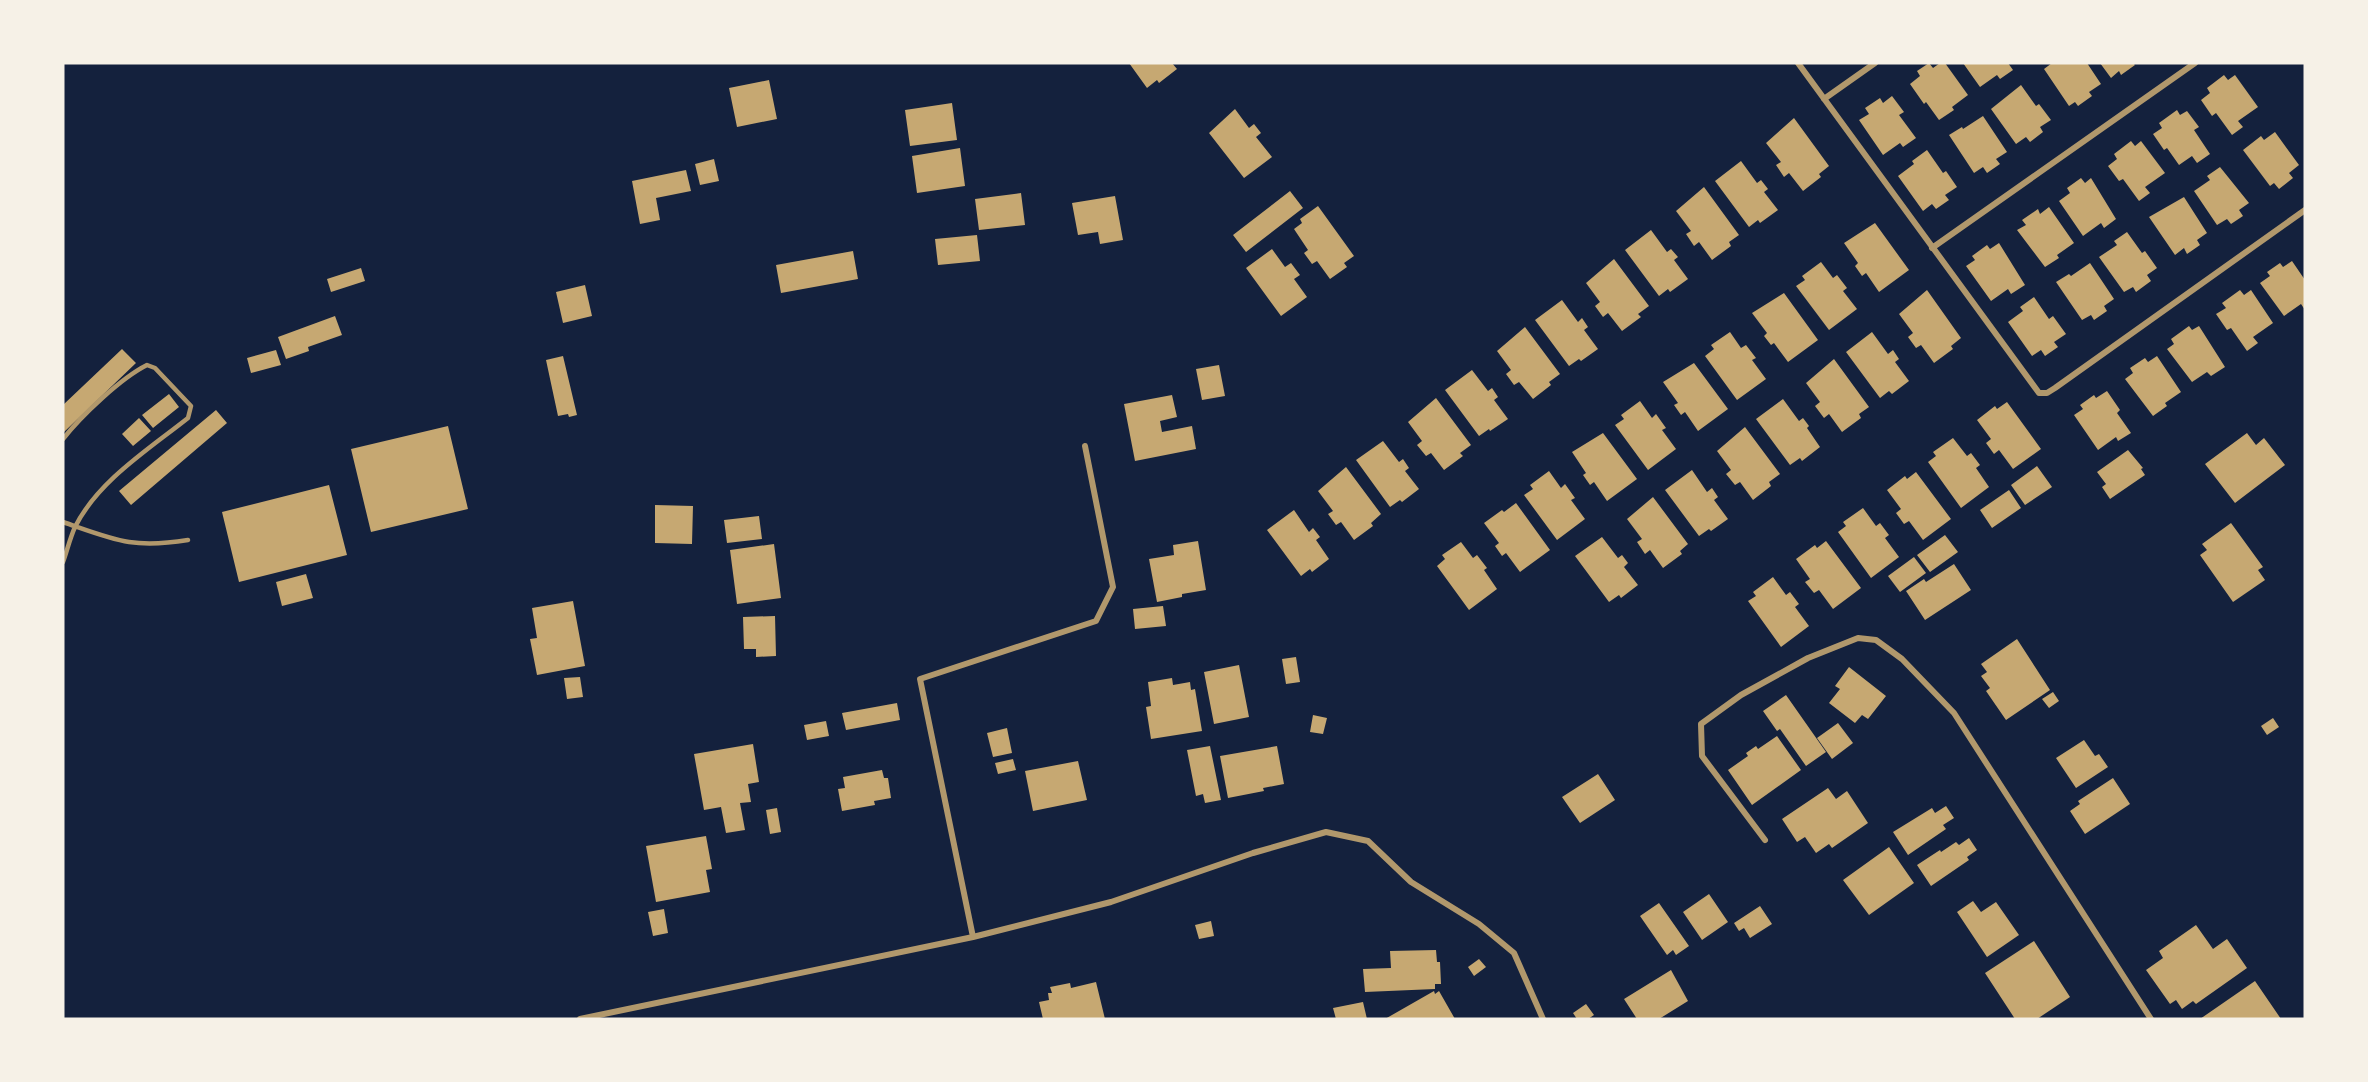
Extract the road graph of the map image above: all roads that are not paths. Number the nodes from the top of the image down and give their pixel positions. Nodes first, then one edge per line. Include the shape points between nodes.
1 (1798, 63) edge
2 (1875, 63) edge
3 (2195, 63) edge
4 (1824, 99) junction
5 (2305, 210) edge
6 (1932, 248) junction
7 (63, 439) edge
8 (1086, 446) dead end
9 (63, 522) edge
10 (76, 526) junction
11 (188, 540) dead end
12 (63, 562) edge
13 (1766, 840) dead end
14 (973, 937) junction
15 (580, 1019) edge
16 (1542, 1019) edge
17 (2151, 1019) edge

1 - 4 street
2 - 4 street
3 - 6 street
4 - 6 street
5 - 6 street via 2047,393 2039,393 2033,387
7 - 10 lane via 134,372 147,365 155,368 191,406 188,418 111,482
8 - 14 street via 1113,586 1096,621 920,679
9 - 10 lane
10 - 11 lane via 139,545
10 - 12 lane
13 - 17 street via 1702,756 1701,724 1741,695 1808,658 1858,638 1876,640 1902,659 1954,713
14 - 15 street
14 - 16 street via 1111,902 1326,832 1368,841 1411,882 1479,924 1514,952

